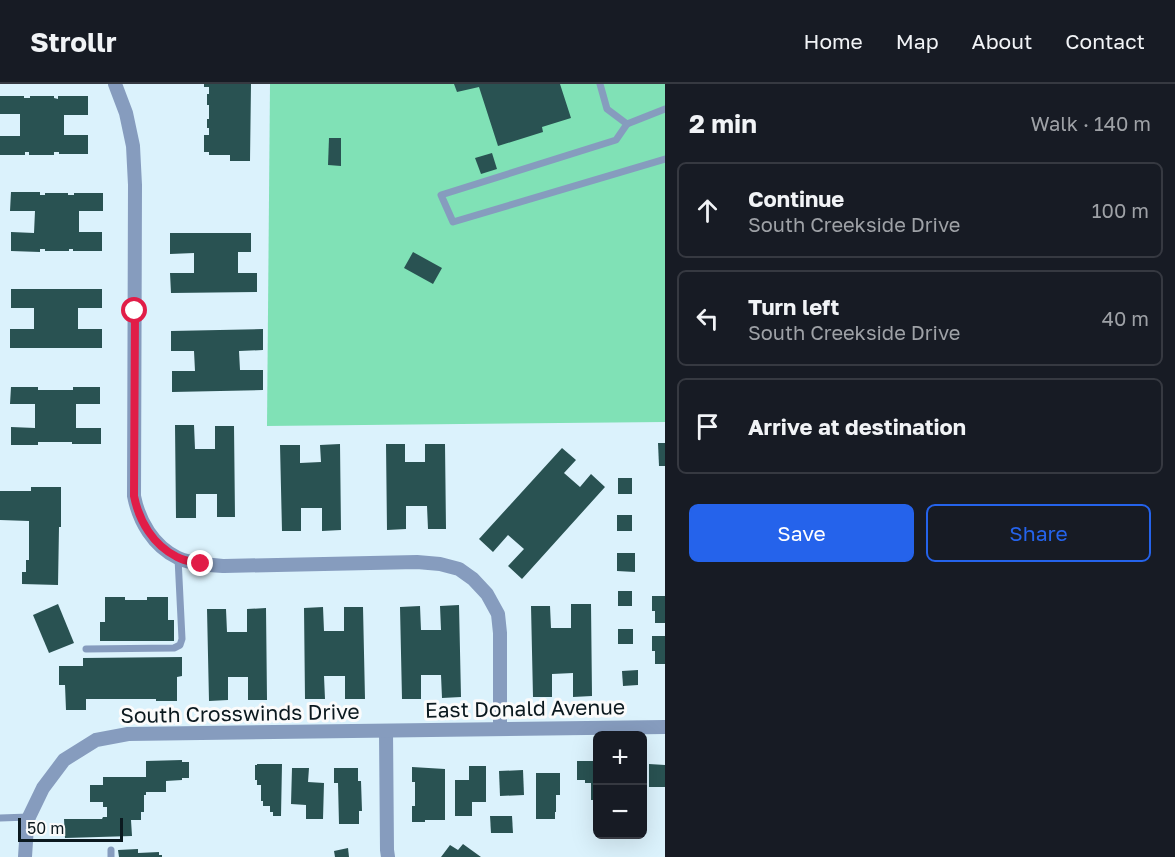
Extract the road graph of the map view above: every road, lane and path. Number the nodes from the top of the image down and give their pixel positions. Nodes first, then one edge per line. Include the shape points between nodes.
1 (115, 84) edge
2 (600, 84) edge
3 (665, 109) edge
4 (627, 124) junction
5 (665, 159) edge
6 (178, 558) junction
7 (86, 649) dead end
8 (665, 727) edge
9 (500, 729) junction
10 (386, 731) junction
11 (29, 817) junction
12 (0, 818) edge
13 (25, 857) edge
14 (388, 857) edge

1 - 6 street via 133,146 135,185 134,496 146,528
2 - 4 lane via 607,109
3 - 4 lane
4 - 5 lane via 616,141 441,195 453,222
6 - 7 lane via 180,645
6 - 9 street via 224,566 417,562 459,569 487,594 498,614
8 - 9 street, East Donald Avenue
9 - 10 street, East Donald Avenue
10 - 11 street, South Crosswinds Drive via 128,734 96,740 64,760 43,788
10 - 14 street
11 - 12 lane
11 - 13 street, South Crosswinds Drive

